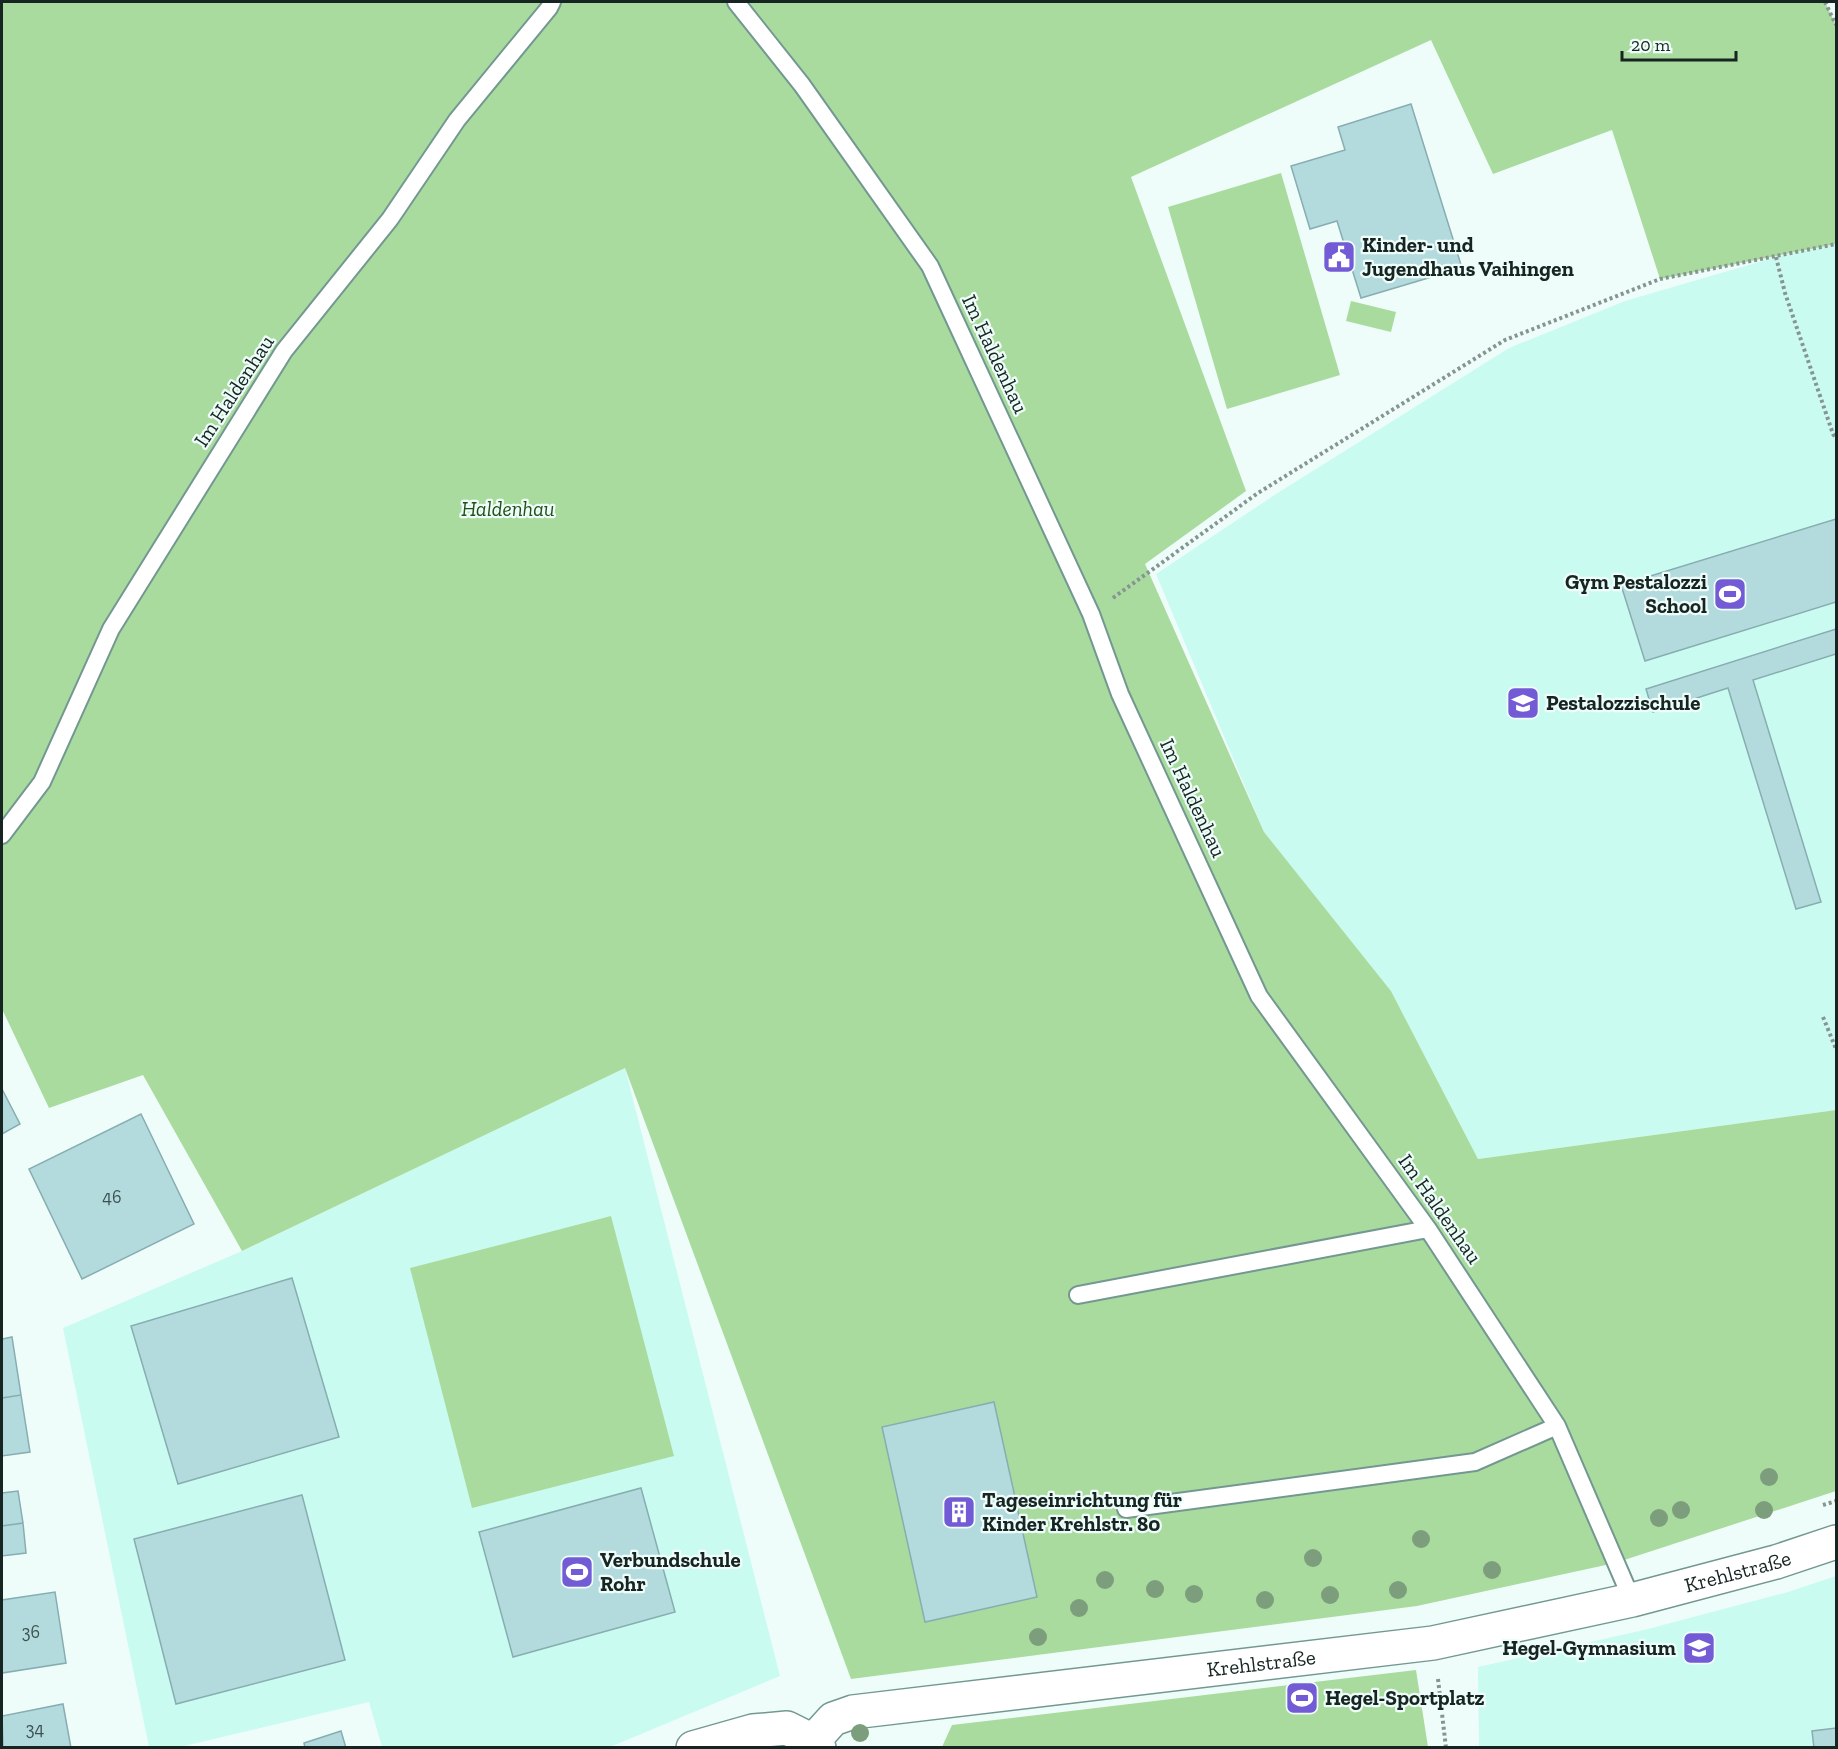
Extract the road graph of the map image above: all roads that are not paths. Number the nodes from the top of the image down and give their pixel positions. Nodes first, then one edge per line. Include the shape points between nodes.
1 (552, 2) edge
2 (736, 2) edge
3 (2, 835) edge
4 (1428, 1229) junction
5 (1078, 1296) dead end
6 (1557, 1426) junction
7 (1126, 1509) dead end
8 (1836, 1542) edge
9 (1632, 1600) junction
10 (816, 1744) edge
11 (693, 1748) edge

1 - 3 lane, Im Haldenhau via 457,120 390,219 284,351 111,629 42,782
2 - 4 lane, Im Haldenhau via 802,86 930,266 1091,614 1120,694 1259,996
4 - 5 lane
4 - 6 lane, Im Haldenhau
6 - 7 lane via 1475,1462
6 - 9 lane, Im Haldenhau
8 - 9 street, Krehlstraße
9 - 10 street, Krehlstraße via 1433,1643 853,1712 833,1719
10 - 11 street, Krehlstraße via 787,1728 753,1731

